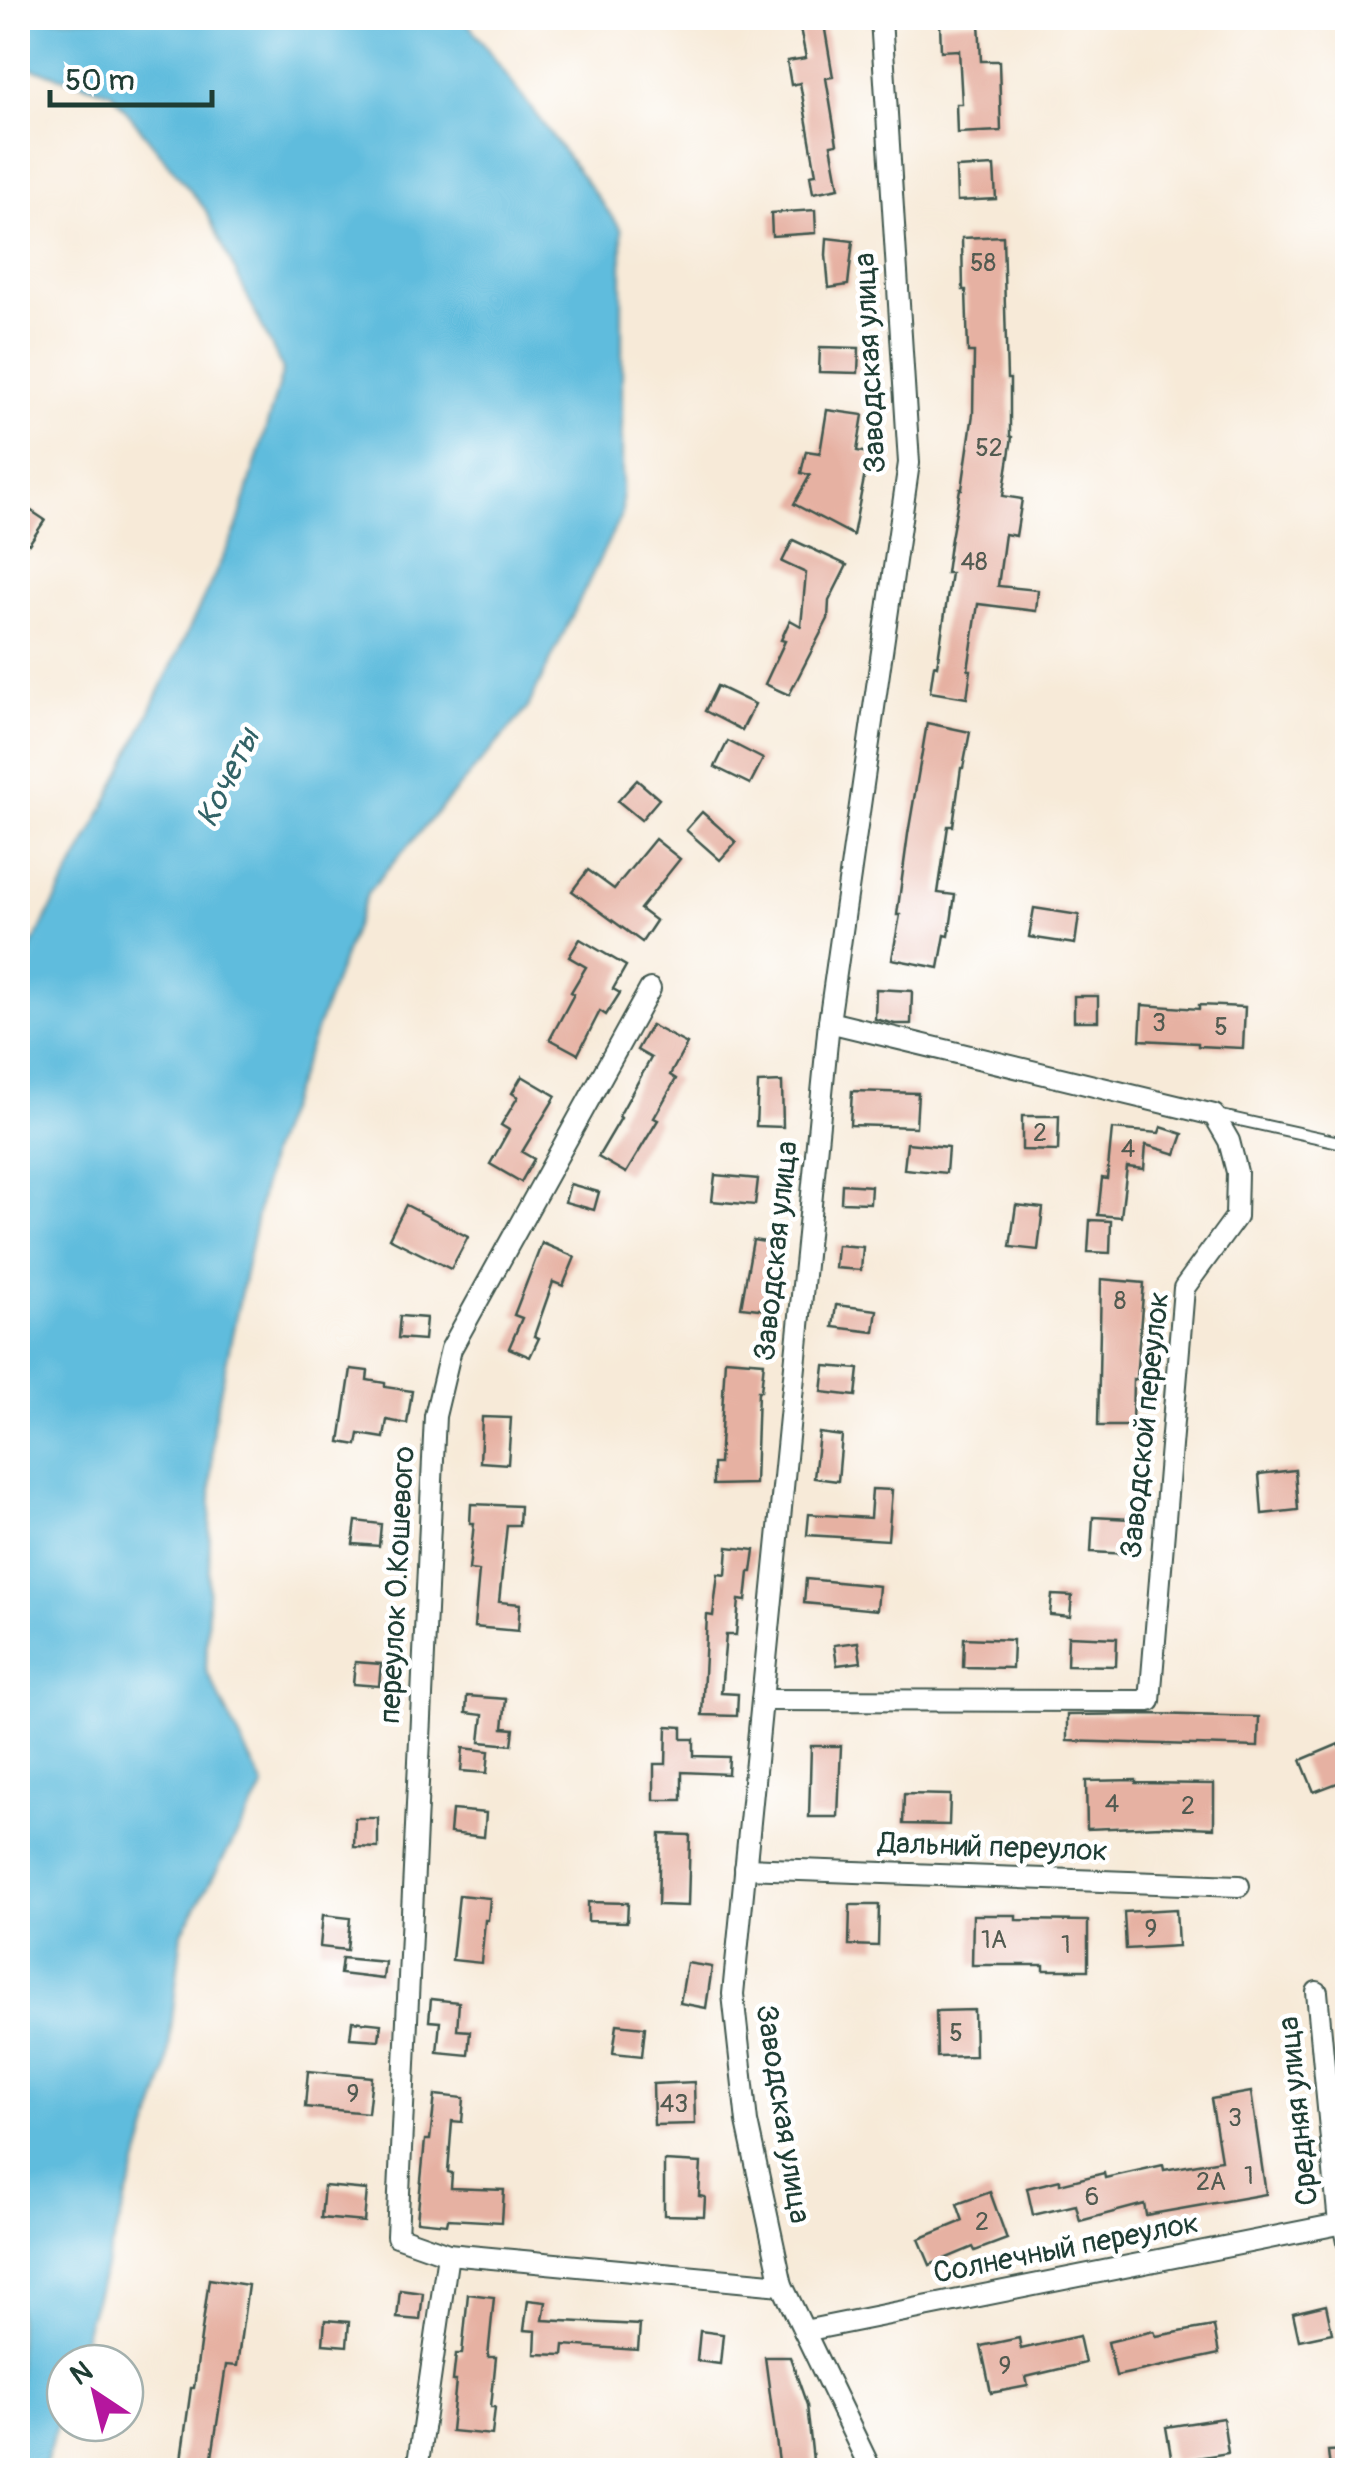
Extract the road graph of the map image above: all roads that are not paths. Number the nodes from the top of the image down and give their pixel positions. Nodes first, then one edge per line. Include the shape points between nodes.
1 (880, 18) edge
2 (650, 989) dead end
3 (830, 1022) junction
4 (1214, 1115) junction
5 (1348, 1144) edge
6 (762, 1700) junction
7 (745, 1868) junction
8 (1239, 1886) dead end
9 (1317, 1992) dead end
10 (1339, 2224) junction
11 (448, 2254) junction
12 (1348, 2266) edge
13 (782, 2285) junction
14 (804, 2331) junction
15 (417, 2470) edge
16 (871, 2470) edge

1 - 3 street, Заводская улица via 909,462
2 - 11 street, переулок О.Кошевого via 452,1350 435,1416 397,2236
3 - 4 street
3 - 6 street, Заводская улица
4 - 5 lane
4 - 6 street, Заводской переулок via 1237,1172 1236,1217 1184,1288 1150,1700
6 - 7 street, Заводская улица
7 - 8 street, Дальний переулок
7 - 13 street, Заводская улица via 733,1994 747,2122
9 - 10 street, Средняя улица
10 - 12 lane
10 - 14 street, Солнечный переулок
11 - 13 street
11 - 15 street
13 - 14 street, Заводская улица
14 - 16 street, Заводская улица

